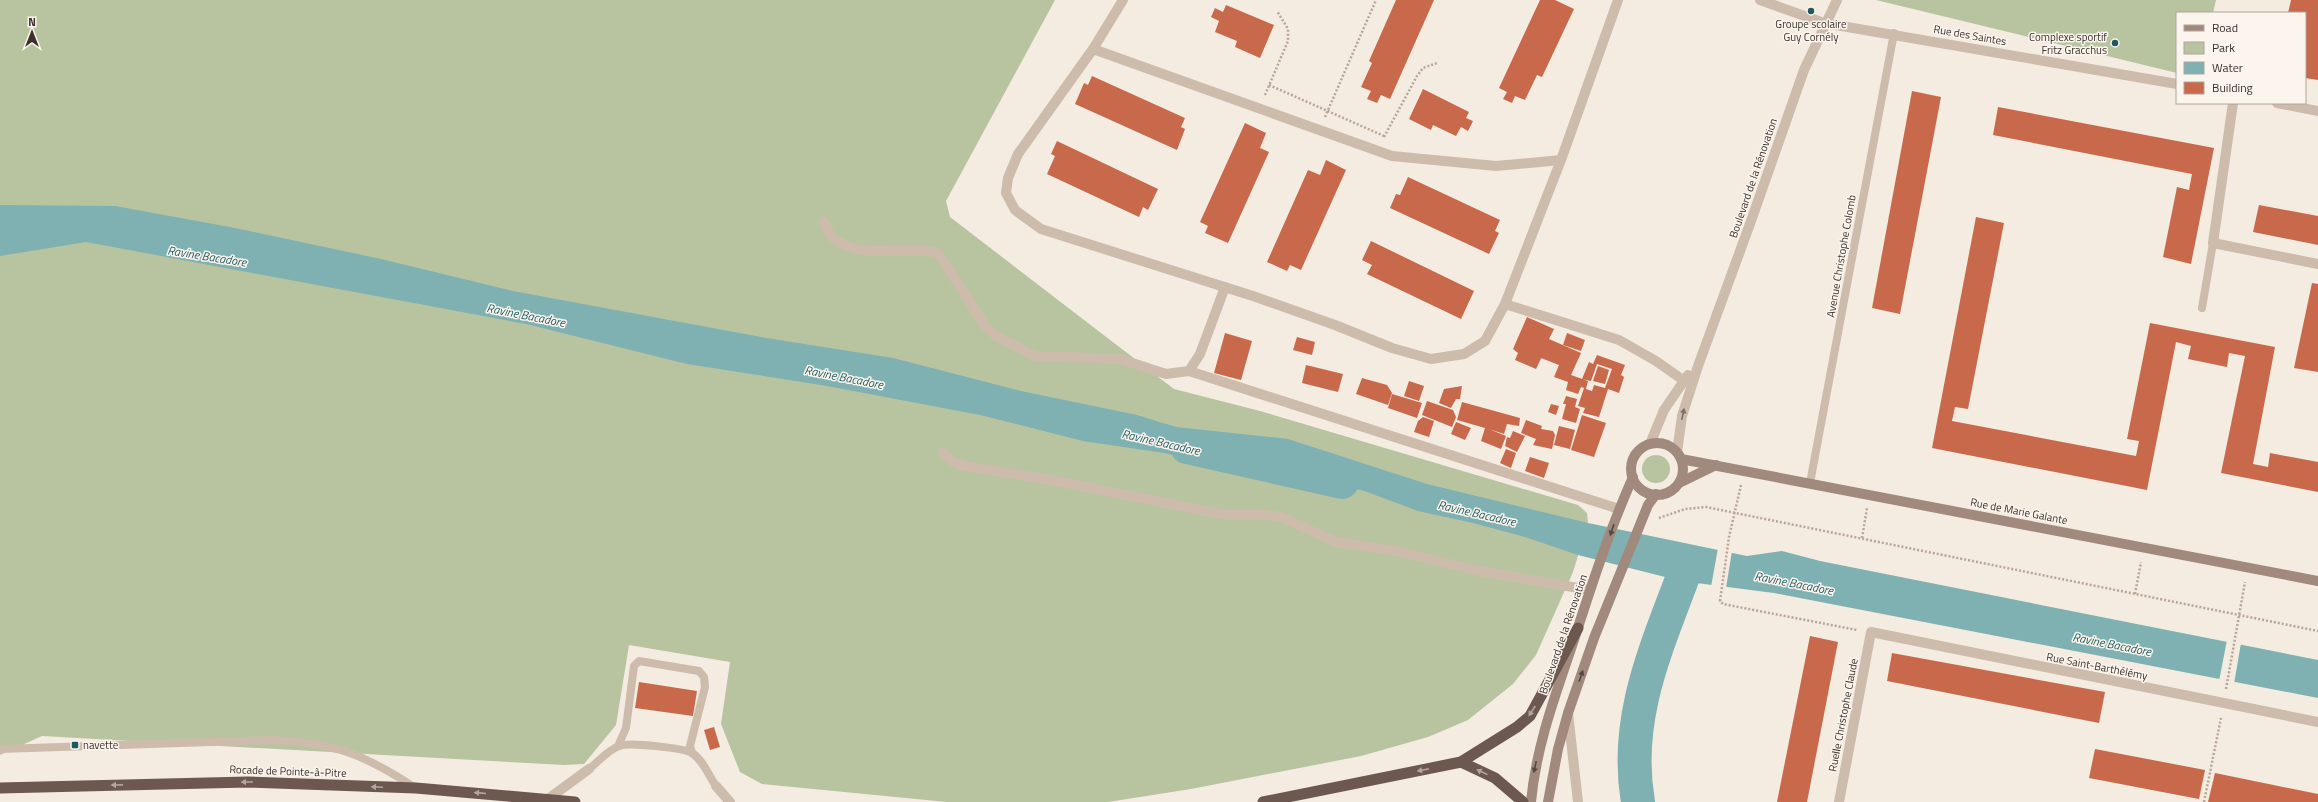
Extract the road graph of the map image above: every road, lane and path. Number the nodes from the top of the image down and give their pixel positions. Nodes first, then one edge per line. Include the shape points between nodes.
1 (1122, 0) edge
2 (1376, 0) edge
3 (1618, 0) edge
4 (1760, 0) edge
5 (1837, 0) edge
6 (1277, 11) dead end
7 (1824, 23) junction
8 (1894, 33) junction
9 (1093, 49) junction
10 (1437, 63) dead end
11 (2176, 84) edge
12 (1269, 85) junction
13 (2232, 104) edge
14 (2282, 104) edge
15 (1260, 108) junction
16 (1328, 111) junction
17 (2318, 111) edge
18 (1319, 130) junction
19 (1384, 136) junction
20 (1377, 150) junction
21 (1561, 160) junction
22 (824, 222) dead end
23 (2213, 243) junction
24 (2318, 264) edge
25 (1225, 287) junction
26 (1505, 304) junction
27 (2202, 308) dead end
28 (1698, 366) junction
29 (1189, 371) junction
30 (1683, 380) junction
31 (1650, 444) junction
32 (943, 453) dead end
33 (1679, 456) junction
34 (1716, 465) junction
35 (1745, 470) junction
36 (1633, 477) junction
37 (1810, 482) junction
38 (1679, 483) junction
39 (1656, 494) junction
40 (1869, 494) junction
41 (1619, 509) junction
42 (1733, 512) junction
43 (1657, 520) dead end
44 (1862, 538) junction
45 (2144, 547) junction
46 (2248, 568) junction
47 (2318, 581) edge
48 (1590, 590) junction
49 (2135, 594) junction
50 (2240, 615) junction
51 (1578, 628) junction
52 (2318, 631) edge
53 (1871, 632) junction
54 (2226, 690) dead end
55 (2223, 704) junction
56 (1568, 713) junction
57 (2318, 722) edge
58 (618, 746) junction
59 (0, 750) edge
60 (692, 753) junction
61 (1461, 762) junction
62 (589, 769) joint
63 (716, 786) joint
64 (0, 787) edge
65 (416, 788) junction
66 (548, 800) junction
67 (575, 802) edge
68 (730, 802) edge
69 (1263, 802) edge
70 (1523, 802) edge
71 (1531, 802) edge
72 (1548, 802) edge
73 (1578, 802) edge
74 (1839, 802) edge
75 (2204, 802) edge

1 - 9 street
2 - 16 path
3 - 21 street
4 - 7 street, Rue des Saintes
5 - 7 street, Boulevard de la Rénovation
6 - 12 path via 1288,29 1288,41
7 - 8 street, Rue des Saintes
7 - 28 street, Boulevard de la Rénovation via 1804,70
8 - 11 street, Rue des Saintes
8 - 37 lane, Avenue Christophe Colomb
9 - 15 street
9 - 25 street via 1018,154 1008,178 1006,193 1015,210 1041,228
10 - 19 path via 1423,68 1417,76
12 - 15 path
12 - 16 path
13 - 23 street
14 - 17 street
15 - 18 street
16 - 18 path
16 - 19 path
18 - 20 street
19 - 20 path
20 - 21 street via 1392,156 1496,166
21 - 26 street
22 - 29 street via 832,238 862,251 918,249 938,253 986,327 996,336 1035,356 1120,358 1166,374
23 - 24 street
23 - 27 lane
25 - 26 street via 1328,322 1392,348 1431,359 1464,354 1485,341
25 - 29 street via 1200,354
26 - 30 street via 1619,340
28 - 30 street, Boulevard de la Rénovation
33 -> 28 street, Boulevard de la Rénovation via 1682,416
29 - 41 street
30 - 31 street, Boulevard de la Rénovation via 1664,410
31 - 33 main road via 1667,445
31 - 36 main road via 1640,449 1632,462
32 - 48 street via 953,462 964,466 1045,479 1226,515 1281,517 1336,542 1402,552 1479,571
33 - 34 main road, Rue de Marie Galante
33 - 38 main road via 1683,469
34 - 35 main road, Rue de Marie Galante
34 - 38 main road
35 - 37 main road, Rue de Marie Galante
35 - 42 path
36 - 39 main road via 1641,489
36 - 41 main road, Boulevard de la Rénovation
37 - 40 main road, Rue de Marie Galante
38 - 39 main road via 1672,490
56 -> 39 main road via 1594,638 1648,505
40 - 44 path
40 - 45 main road, Rue de Marie Galante
41 -> 48 main road, Boulevard de la Rénovation
42 - 43 path via 1696,507 1675,511
42 - 44 path
42 - 53 path via 1720,602
44 - 49 path
45 - 46 main road, Rue de Marie Galante
45 - 49 path
46 - 47 main road, Rue de Marie Galante
46 - 50 path
48 - 51 main road, Boulevard de la Rénovation
49 - 50 path
50 - 52 path
50 - 54 path
51 -> 61 highway via 1530,716
51 -> 71 main road, Boulevard de la Rénovation via 1541,738
53 - 55 street, Rue Saint-Barthélémy
53 - 74 street, Ruelle Christophe Claude
55 - 57 street, Rue Saint-Barthélémy
55 - 75 path
56 - 72 main road
56 - 73 street
58 - 60 lane via 647,745
58 - 60 lane via 626,728 634,666 639,661 699,671 704,677 705,687 690,746
58 - 62 lane
59 - 65 lane via 273,740 314,743 360,756
60 - 63 lane
61 -> 69 highway
70 -> 61 highway via 1496,778
62 - 66 street
63 - 68 street
65 -> 64 highway, Rocade de Pointe-à-Pitre via 248,782
66 -> 65 highway, Rocade de Pointe-à-Pitre
66 - 67 highway, Rocade de Pointe-à-Pitre

